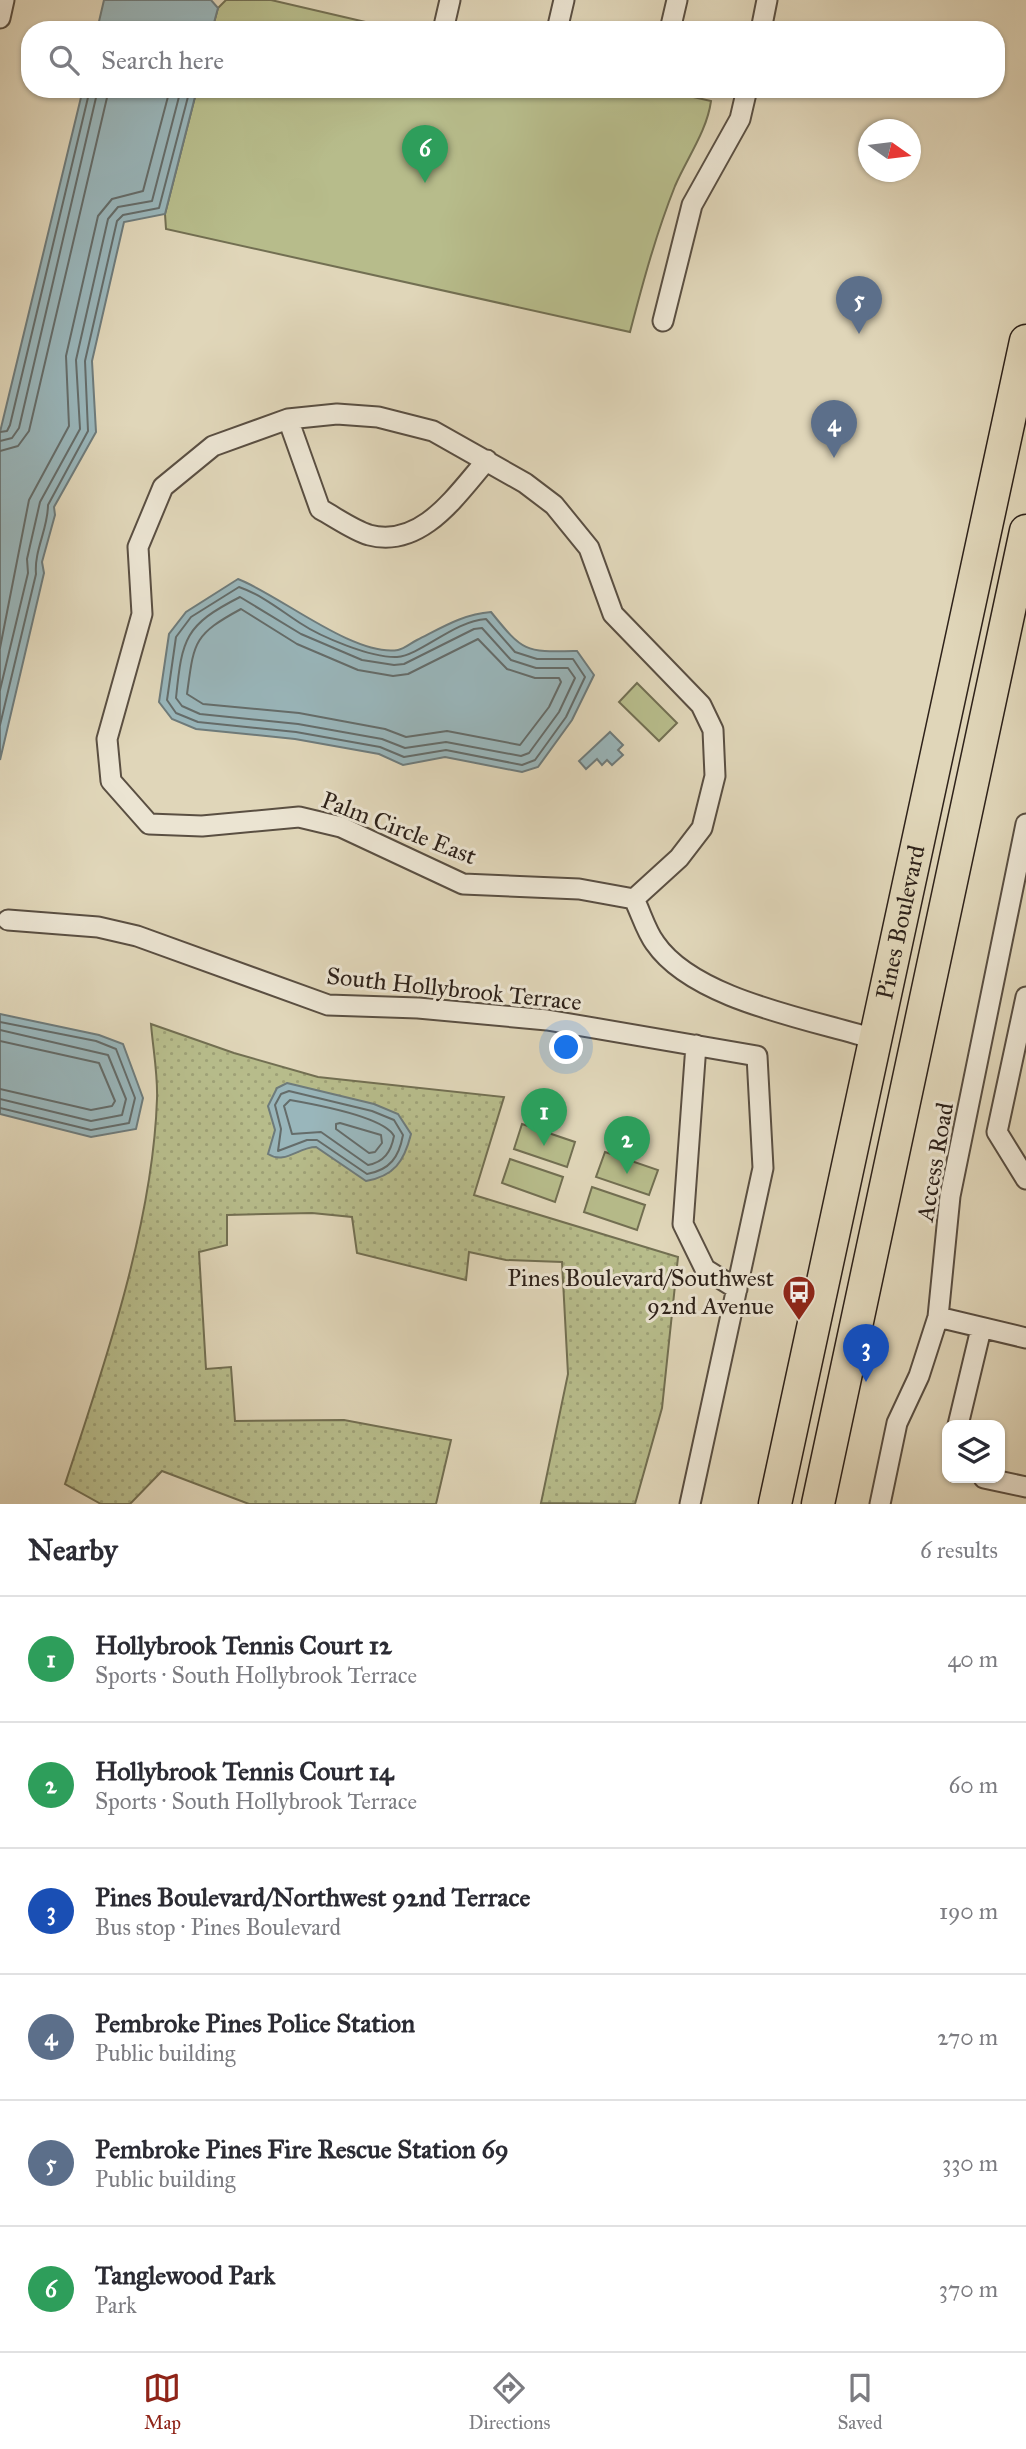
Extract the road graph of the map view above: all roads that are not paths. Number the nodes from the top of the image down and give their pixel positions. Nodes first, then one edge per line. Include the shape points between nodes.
1 (4, 0) edge
2 (450, 0) edge
3 (564, 0) edge
4 (677, 0) edge
5 (767, 0) edge
6 (0, 19) edge
7 (445, 21) edge
8 (560, 21) edge
9 (672, 21) edge
10 (763, 21) edge
11 (745, 98) edge
12 (663, 321) dead end
13 (1026, 341) edge
14 (1019, 405) edge
15 (288, 419) junction
16 (487, 460) junction
17 (1026, 531) edge
18 (1026, 824) edge
19 (634, 899) junction
20 (8, 920) dead end
21 (1026, 997) edge
22 (874, 1039) junction
23 (696, 1045) junction
24 (894, 1142) junction
25 (1026, 1179) edge
26 (737, 1289) junction
27 (938, 1317) junction
28 (981, 1329) junction
29 (1026, 1338) edge
30 (804, 1366) junction
31 (959, 1420) edge
32 (1005, 1482) edge
33 (1026, 1487) edge
34 (690, 1504) edge
35 (775, 1504) edge
36 (792, 1504) edge
37 (818, 1504) edge
38 (880, 1504) edge

1 - 6 street
2 - 7 street
3 - 8 street
4 - 9 street
5 - 10 street
11 - 12 street via 740,119 692,205
13 - 14 highway, Pines Boulevard
14 - 22 highway, Pines Boulevard
15 - 16 street via 337,414 378,417 433,431
15 - 16 street via 320,509 369,535 401,536 435,519
15 - 19 street, Palm Circle East via 213,446 163,487 138,547 142,614 107,739 111,781 149,824 202,826 299,817 341,827 463,884 579,889
16 - 19 street via 554,505 589,548 613,614 701,705 713,730 715,776 702,828 679,858
17 - 24 highway, Pines Boulevard
18 - 27 street, Access Road via 950,1196
19 - 22 street via 655,944 686,972 734,999
20 - 23 street, South Hollybrook Terrace via 137,936 328,1005 547,1020
21 - 25 street via 997,1132
22 - 24 highway via 887,1044 893,1055
22 - 30 highway, Pines Boulevard
23 - 26 street via 683,1224 705,1269
23 - 26 street, South Hollybrook Terrace via 757,1056 763,1168
24 - 37 highway, Pines Boulevard
26 - 34 street, South Hollybrook Terrace
27 - 28 street
27 - 38 street, Access Road via 919,1377 897,1423
28 - 29 street
28 - 31 street
30 - 35 highway, Pines Boulevard
30 - 36 highway via 816,1387
32 - 33 street

